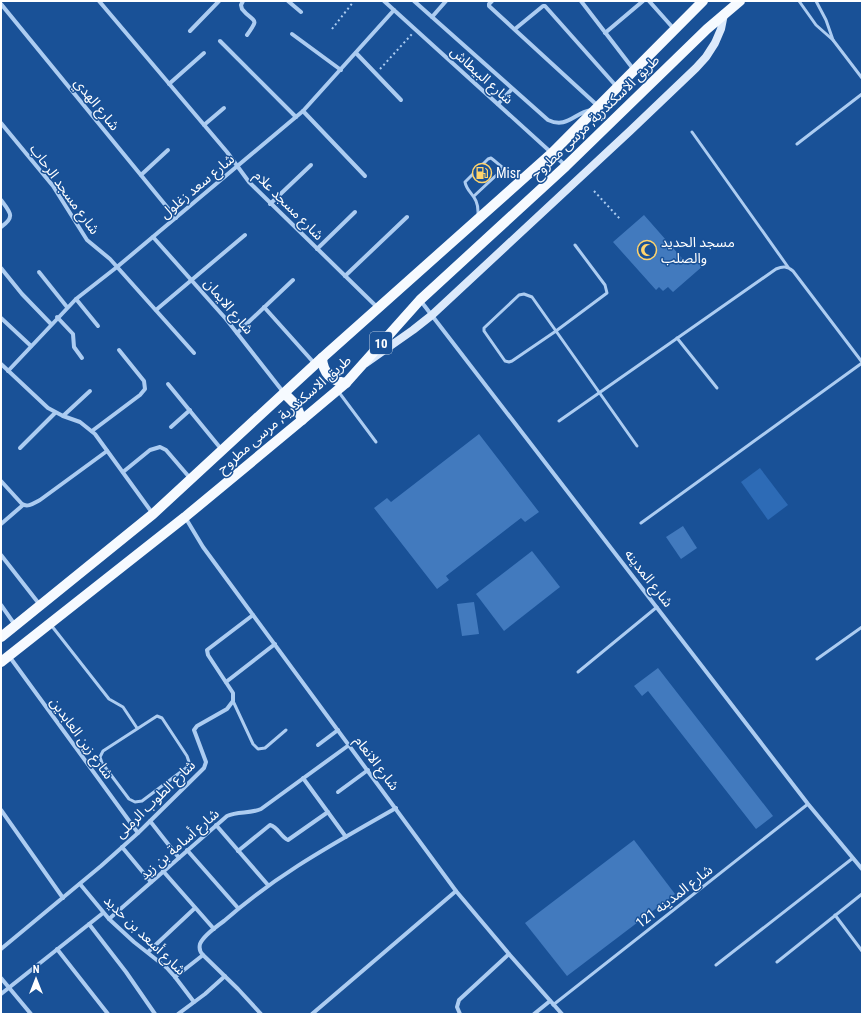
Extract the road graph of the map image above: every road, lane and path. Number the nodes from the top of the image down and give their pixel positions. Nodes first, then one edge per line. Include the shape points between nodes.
1 (98, 1) edge
2 (219, 1) edge
3 (243, 1) edge
4 (288, 1) edge
5 (354, 1) edge
6 (384, 1) edge
7 (414, 1) edge
8 (446, 1) edge
9 (492, 1) edge
10 (581, 1) edge
11 (643, 1) edge
12 (649, 1) edge
13 (702, 1) edge
14 (740, 1) edge
15 (799, 1) edge
16 (816, 1) edge
17 (1, 4) edge
18 (394, 10) junction
19 (301, 12) dead end
20 (724, 14) junction
21 (432, 16) junction
22 (332, 29) dead end
23 (514, 29) junction
24 (675, 29) junction
25 (416, 30) junction
26 (190, 31) dead end
27 (605, 33) junction
28 (292, 34) dead end
29 (247, 36) dead end
30 (833, 40) junction
31 (220, 41) dead end
32 (204, 53) dead end
33 (356, 53) junction
34 (341, 70) junction
35 (634, 70) junction
36 (376, 74) junction
37 (862, 78) edge
38 (169, 84) junction
39 (617, 88) junction
40 (512, 89) junction
41 (862, 94) edge
42 (401, 100) dead end
43 (498, 104) junction
44 (224, 108) dead end
45 (597, 108) junction
46 (303, 111) junction
47 (296, 117) junction
48 (1, 123) edge
49 (204, 125) junction
50 (692, 132) dead end
51 (797, 144) dead end
52 (168, 150) dead end
53 (552, 153) junction
54 (311, 165) dead end
55 (238, 166) junction
56 (566, 166) junction
57 (503, 169) junction
58 (141, 175) junction
59 (365, 176) dead end
60 (527, 176) junction
61 (594, 191) dead end
62 (474, 196) junction
63 (1, 200) edge
64 (270, 204) junction
65 (355, 212) dead end
66 (406, 217) dead end
67 (176, 218) junction
68 (620, 219) dead end
69 (478, 220) junction
70 (1, 227) edge
71 (245, 234) dead end
72 (153, 237) junction
73 (575, 245) dead end
74 (317, 249) junction
75 (117, 267) junction
76 (788, 267) junction
77 (1, 268) edge
78 (39, 272) dead end
79 (345, 276) junction
80 (192, 280) junction
81 (294, 280) dead end
82 (76, 299) junction
83 (420, 300) junction
84 (67, 307) junction
85 (264, 307) junction
86 (378, 309) junction
87 (156, 310) junction
88 (432, 315) junction
89 (58, 317) junction
90 (1, 318) edge
91 (51, 324) junction
92 (98, 326) dead end
93 (556, 331) junction
94 (238, 333) junction
95 (677, 338) junction
96 (31, 346) junction
97 (119, 350) dead end
98 (194, 353) dead end
99 (82, 358) dead end
100 (319, 362) junction
101 (862, 362) edge
102 (1, 364) edge
103 (359, 368) junction
104 (8, 371) junction
105 (346, 382) junction
106 (168, 384) dead end
107 (717, 388) dead end
108 (337, 390) junction
109 (90, 391) dead end
110 (284, 393) junction
111 (599, 393) junction
112 (190, 410) junction
113 (55, 413) junction
114 (63, 416) junction
115 (302, 420) junction
116 (559, 421) dead end
117 (171, 427) dead end
118 (92, 431) junction
119 (376, 442) dead end
120 (637, 446) dead end
121 (20, 448) dead end
122 (107, 450) junction
123 (222, 450) junction
124 (123, 472) junction
125 (191, 479) junction
126 (1, 482) edge
127 (23, 505) junction
128 (153, 514) junction
129 (185, 517) junction
130 (641, 523) dead end
131 (1, 524) edge
132 (1, 555) edge
133 (1, 605) edge
134 (41, 605) junction
135 (657, 607) junction
136 (253, 614) junction
137 (50, 623) junction
138 (16, 626) junction
139 (862, 627) edge
140 (1, 637) edge
141 (275, 644) junction
142 (5, 659) edge
143 (817, 659) dead end
144 (578, 672) dead end
145 (226, 682) junction
146 (233, 701) junction
147 (137, 728) junction
148 (286, 730) dead end
149 (338, 730) junction
150 (318, 745) dead end
151 (349, 745) junction
152 (368, 770) junction
153 (303, 778) junction
154 (338, 792) dead end
155 (808, 804) junction
156 (396, 808) junction
157 (1, 810) edge
158 (328, 812) junction
159 (150, 821) junction
160 (216, 825) junction
161 (138, 832) junction
162 (346, 837) junction
163 (122, 847) junction
164 (187, 850) junction
165 (238, 851) junction
166 (179, 858) junction
167 (853, 858) junction
168 (862, 869) edge
169 (163, 871) junction
170 (151, 882) junction
171 (80, 884) junction
172 (268, 885) junction
173 (456, 891) junction
174 (862, 894) edge
175 (63, 898) junction
176 (195, 908) junction
177 (238, 908) junction
178 (103, 913) junction
179 (835, 915) junction
180 (109, 920) junction
181 (89, 924) junction
182 (214, 929) junction
183 (1, 949) edge
184 (57, 949) junction
185 (862, 951) edge
186 (148, 952) junction
187 (509, 954) junction
188 (203, 955) junction
189 (777, 962) dead end
190 (716, 965) dead end
191 (225, 976) junction
192 (176, 977) junction
193 (1, 978) edge
194 (9, 988) junction
195 (1, 994) edge
196 (550, 1001) junction
197 (194, 1002) junction
198 (553, 1005) junction
199 (31, 1014) edge
200 (108, 1014) edge
201 (155, 1014) edge
202 (178, 1014) edge
203 (261, 1014) edge
204 (312, 1014) edge
205 (460, 1014) edge
206 (534, 1014) edge
207 (562, 1014) edge

1 - 38 street, شارع مسجد علام
2 - 26 street
3 - 29 street via 242,9 255,22
4 - 19 street
5 - 22 path
6 - 18 street, شارع البيطاش
7 - 21 street, شارع البيطاش
8 - 21 street
9 - 23 street via 490,6
10 - 27 street
11 - 27 street
12 - 24 street
13 - 24 main road, طريق الاسكندرية, مرسى مطروح / 10
14 - 20 main road, طريق الاسكندرية, مرسى مطروح / 10
15 - 30 lane via 816,25
16 - 30 lane
17 - 58 street, شارع الهدي
18 - 25 street, شارع البيطاش
18 - 33 street, شارع سعد زغلول
20 - 56 main road, طريق الاسكندرية, مرسى مطروح / 10
20 - 88 main road via 715,43 696,68
21 - 40 street, شارع البيطاش
23 - 39 street via 545,6
23 - 45 street
24 - 35 main road, طريق الاسكندرية, مرسى مطروح / 10
25 - 36 path
25 - 43 street, شارع البيطاش
27 - 35 street
28 - 34 street
30 - 37 lane
31 - 47 street
32 - 38 street
33 - 34 street, شارع سعد زغلول
33 - 36 street
34 - 46 street, شارع سعد زغلول
35 - 39 main road, طريق الاسكندرية, مرسى مطروح / 10
36 - 42 street
38 - 49 street, شارع مسجد علام
39 - 45 main road, طريق الاسكندرية, مرسى مطروح / 10
40 - 43 street
40 - 45 street, شارع البيطاش via 555,123 562,123 582,112
41 - 51 lane
43 - 53 street, شارع البيطاش
44 - 49 street
45 - 53 main road, طريق الاسكندرية, مرسى مطروح / 10
46 - 47 street, شارع سعد زغلول
46 - 59 street
47 - 55 street, شارع سعد زغلول
48 - 75 street, شارع مسجد الرحاب via 53,186 87,240 106,254
49 - 55 street, شارع مسجد علام
50 - 76 lane
52 - 58 street
53 - 56 street, شارع البيطاش
53 - 60 main road, طريق الاسكندرية, مرسى مطروح / 10
54 - 64 street
55 - 64 street, شارع مسجد علام
55 - 67 street, شارع سعد زغلول
56 - 83 main road, طريق الاسكندرية, مرسى مطروح / 10
57 - 60 lane
57 - 62 lane
57 - 62 lane via 491,158 488,159 465,182
58 - 67 street, شارع الهدي
60 - 69 main road, طريق الاسكندرية, مرسى مطروح / 10
61 - 68 path
62 - 69 lane via 478,204
63 - 70 street via 11,215
64 - 74 street, شارع مسجد علام
65 - 74 street
66 - 79 street
67 - 72 street, شارع سعد زغلول
69 - 86 main road, طريق الاسكندرية, مرسى مطروح / 10
71 - 80 street
72 - 75 street, شارع سعد زغلول
72 - 80 street, شارع الايمان
73 - 93 lane via 605,285 607,292
74 - 79 street, شارع مسجد علام
75 - 82 street, شارع سعد زغلول
75 - 87 street, شارع مسجد الرحاب
76 - 95 lane via 776,268
76 - 101 lane
77 - 91 street
78 - 84 street
79 - 86 street, شارع مسجد علام
80 - 87 street
80 - 94 street, شارع الايمان
81 - 85 street
82 - 84 street, شارع سعد زغلول
82 - 92 street
83 - 88 street, شارع المدينه
83 - 103 main road, طريق الاسكندرية, مرسى مطروح / 10
84 - 89 street, شارع سعد زغلول
85 - 94 street
85 - 100 street
86 - 100 main road, طريق الاسكندرية, مرسى مطروح / 10
87 - 98 street, شارع مسجد الرحاب
88 - 103 main road
88 - 135 street, شارع المدينه
89 - 91 street, شارع سعد زغلول
89 - 99 street via 73,334 74,347
90 - 96 street
91 - 96 street, شارع سعد زغلول
93 - 93 lane via 532,297 524,294 484,328 508,362
93 - 111 lane
94 - 110 street, شارع الايمان
95 - 107 lane
95 - 111 lane
96 - 104 street, شارع سعد زغلول
97 - 118 street via 144,381 145,389
100 - 105 main road via 331,378 338,382
100 - 110 main road, طريق الاسكندرية, مرسى مطروح / 10
101 - 130 lane
102 - 104 street
103 - 105 main road, طريق الاسكندرية, مرسى مطروح / 10
104 - 113 street
105 - 108 main road, طريق الاسكندرية, مرسى مطروح / 10
106 - 112 street
108 - 115 main road, طريق الاسكندرية, مرسى مطروح / 10
108 - 119 lane
109 - 114 street
110 - 115 main road via 296,405
110 - 123 main road, طريق الاسكندرية, مرسى مطروح / 10
111 - 116 lane
111 - 120 lane
112 - 117 street
112 - 123 street
113 - 114 street
113 - 121 street
114 - 118 street via 80,422
115 - 129 main road, طريق الاسكندرية, مرسى مطروح / 10
118 - 122 street
122 - 124 street
122 - 127 street via 40,500
123 - 125 main road, طريق الاسكندرية, مرسى مطروح / 10
124 - 125 street via 150,450 160,447 166,450
124 - 128 street
125 - 128 main road, طريق الاسكندرية, مرسى مطروح / 10
126 - 127 street
127 - 131 street
128 - 134 main road, طريق الاسكندرية, مرسى مطروح / 10
129 - 136 street, شارع الانعام via 215,564
129 - 137 main road, طريق الاسكندرية, مرسى مطروح / 10
132 - 134 street
133 - 138 street
134 - 138 main road, طريق الاسكندرية, مرسى مطروح / 10
135 - 144 lane
135 - 155 street, شارع المدينه
136 - 141 street, شارع الانعام
136 - 145 street via 207,650
137 - 142 main road, طريق الاسكندرية, مرسى مطروح / 10
137 - 147 lane via 109,699 123,707
138 - 140 main road, طريق الاسكندرية, مرسى مطروح / 10
139 - 143 lane
141 - 145 street
141 - 149 street, شارع الانعام
142 - 161 street, شارع زين العابدين
145 - 146 street via 232,692
146 - 148 lane via 253,744 258,749 265,748
146 - 159 street, شارع الطوب الرملى via 226,709 195,728 194,733 206,762 205,766
147 - 147 lane via 103,751 100,757 129,799 135,802 142,801 186,768 189,762 162,718 154,717
149 - 150 street
149 - 151 street, شارع الانعام
151 - 152 street, شارع الانعام
151 - 153 street, شارع أسامة بن زيد
152 - 154 street
152 - 156 street, شارع الانعام
153 - 158 street
153 - 160 street, شارع أسامة بن زيد via 261,809 250,813 232,814
155 - 167 street, شارع المدينه
155 - 198 lane, شارع المدينه 121
156 - 162 street
156 - 173 street, شارع الانعام
157 - 175 street
158 - 162 street
158 - 165 street via 288,840 270,825
159 - 161 street, شارع الطوب الرملى
159 - 166 street
160 - 164 street, شارع أسامة بن زيد
160 - 165 street
161 - 163 street, شارع الطوب الرملى
162 - 172 street
163 - 170 street
163 - 171 street, شارع الطوب الرملى
164 - 166 street, شارع أسامة بن زيد
164 - 177 street
165 - 172 street
166 - 169 street, شارع أسامة بن زيد
167 - 168 street, شارع المدينه
167 - 190 lane
169 - 170 street, شارع أسامة بن زيد
169 - 176 street
170 - 180 street, شارع أسامة بن زيد
171 - 175 street, شارع الطوب الرملى
171 - 178 street, شارع أسعد بن حديد
172 - 177 street
173 - 187 street, شارع الانعام
173 - 204 street
174 - 179 lane
175 - 183 street, شارع الطوب الرملى
176 - 182 street
176 - 186 street
177 - 182 street
178 - 180 street, شارع أسعد بن حديد
178 - 181 street
179 - 185 lane
179 - 189 lane
180 - 186 street, شارع أسعد بن حديد
181 - 184 street
181 - 201 street
182 - 188 street via 201,943 200,950
184 - 194 street
184 - 200 street
186 - 192 street, شارع أسعد بن حديد
187 - 196 street, شارع الانعام
187 - 205 street via 459,1000 457,1007
188 - 191 street
188 - 192 street
191 - 197 street
191 - 203 street
192 - 197 street, شارع أسعد بن حديد
193 - 194 street
194 - 195 street
194 - 199 street
196 - 198 street, شارع الانعام
196 - 206 street
197 - 202 street
198 - 207 street, شارع الانعام

